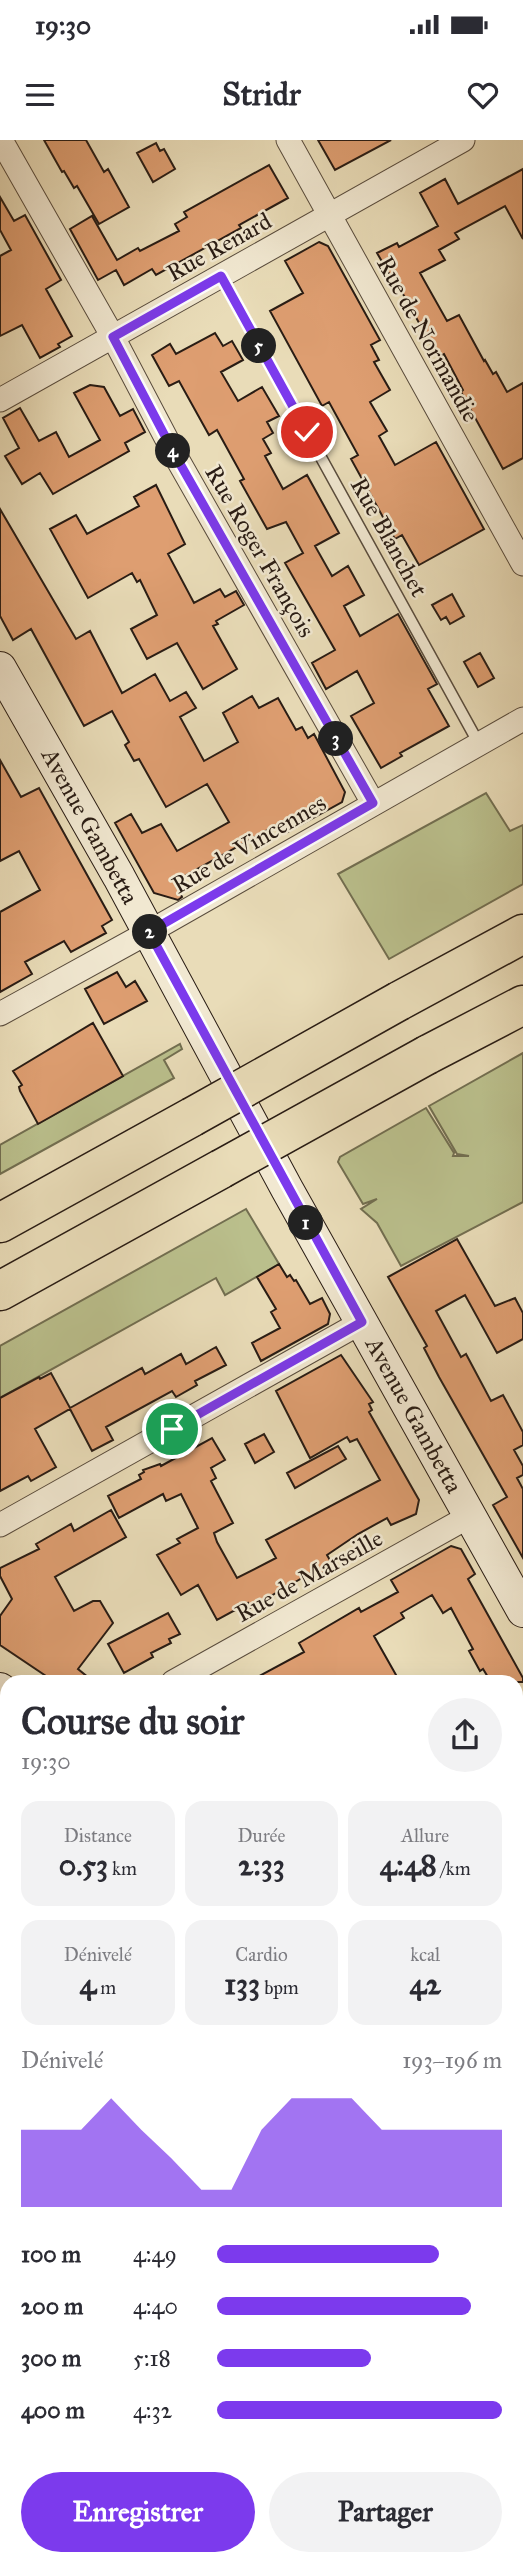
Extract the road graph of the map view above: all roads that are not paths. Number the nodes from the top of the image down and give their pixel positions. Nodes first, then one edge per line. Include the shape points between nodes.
1 (1, 140) edge
2 (288, 140) edge
3 (463, 140) edge
4 (330, 215) junction
5 (221, 276) junction
6 (113, 337) junction
7 (0, 400) edge
8 (523, 564) edge
9 (0, 668) edge
10 (523, 719) edge
11 (479, 744) junction
12 (373, 803) junction
13 (149, 932) junction
14 (523, 934) edge
15 (523, 1005) edge
16 (0, 1014) edge
17 (0, 1223) edge
18 (0, 1291) edge
19 (362, 1322) junction
20 (470, 1516) junction
21 (0, 1525) edge
22 (523, 1611) edge
23 (186, 1675) edge

1 - 6 street, Rue Roger François
2 - 4 street, Rue de Normandie
3 - 4 street, Rue Renard
4 - 5 street, Rue Renard
4 - 8 street, Rue de Normandie
5 - 6 street, Rue Renard
5 - 11 lane, Rue Blanchet
6 - 7 street, Rue Renard
6 - 12 street, Rue Roger François
9 - 13 street, Avenue Gambetta
10 - 11 street, Rue de Vincennes
11 - 12 street, Rue de Vincennes
12 - 13 street, Rue de Vincennes
13 - 16 street, Rue de Vincennes
13 - 19 street, Avenue Gambetta
14 - 17 highway, bridge
15 - 18 highway, bridge
19 - 20 street, Avenue Gambetta
19 - 21 street
20 - 22 street, Avenue Gambetta
20 - 23 street, Rue de Marseille

